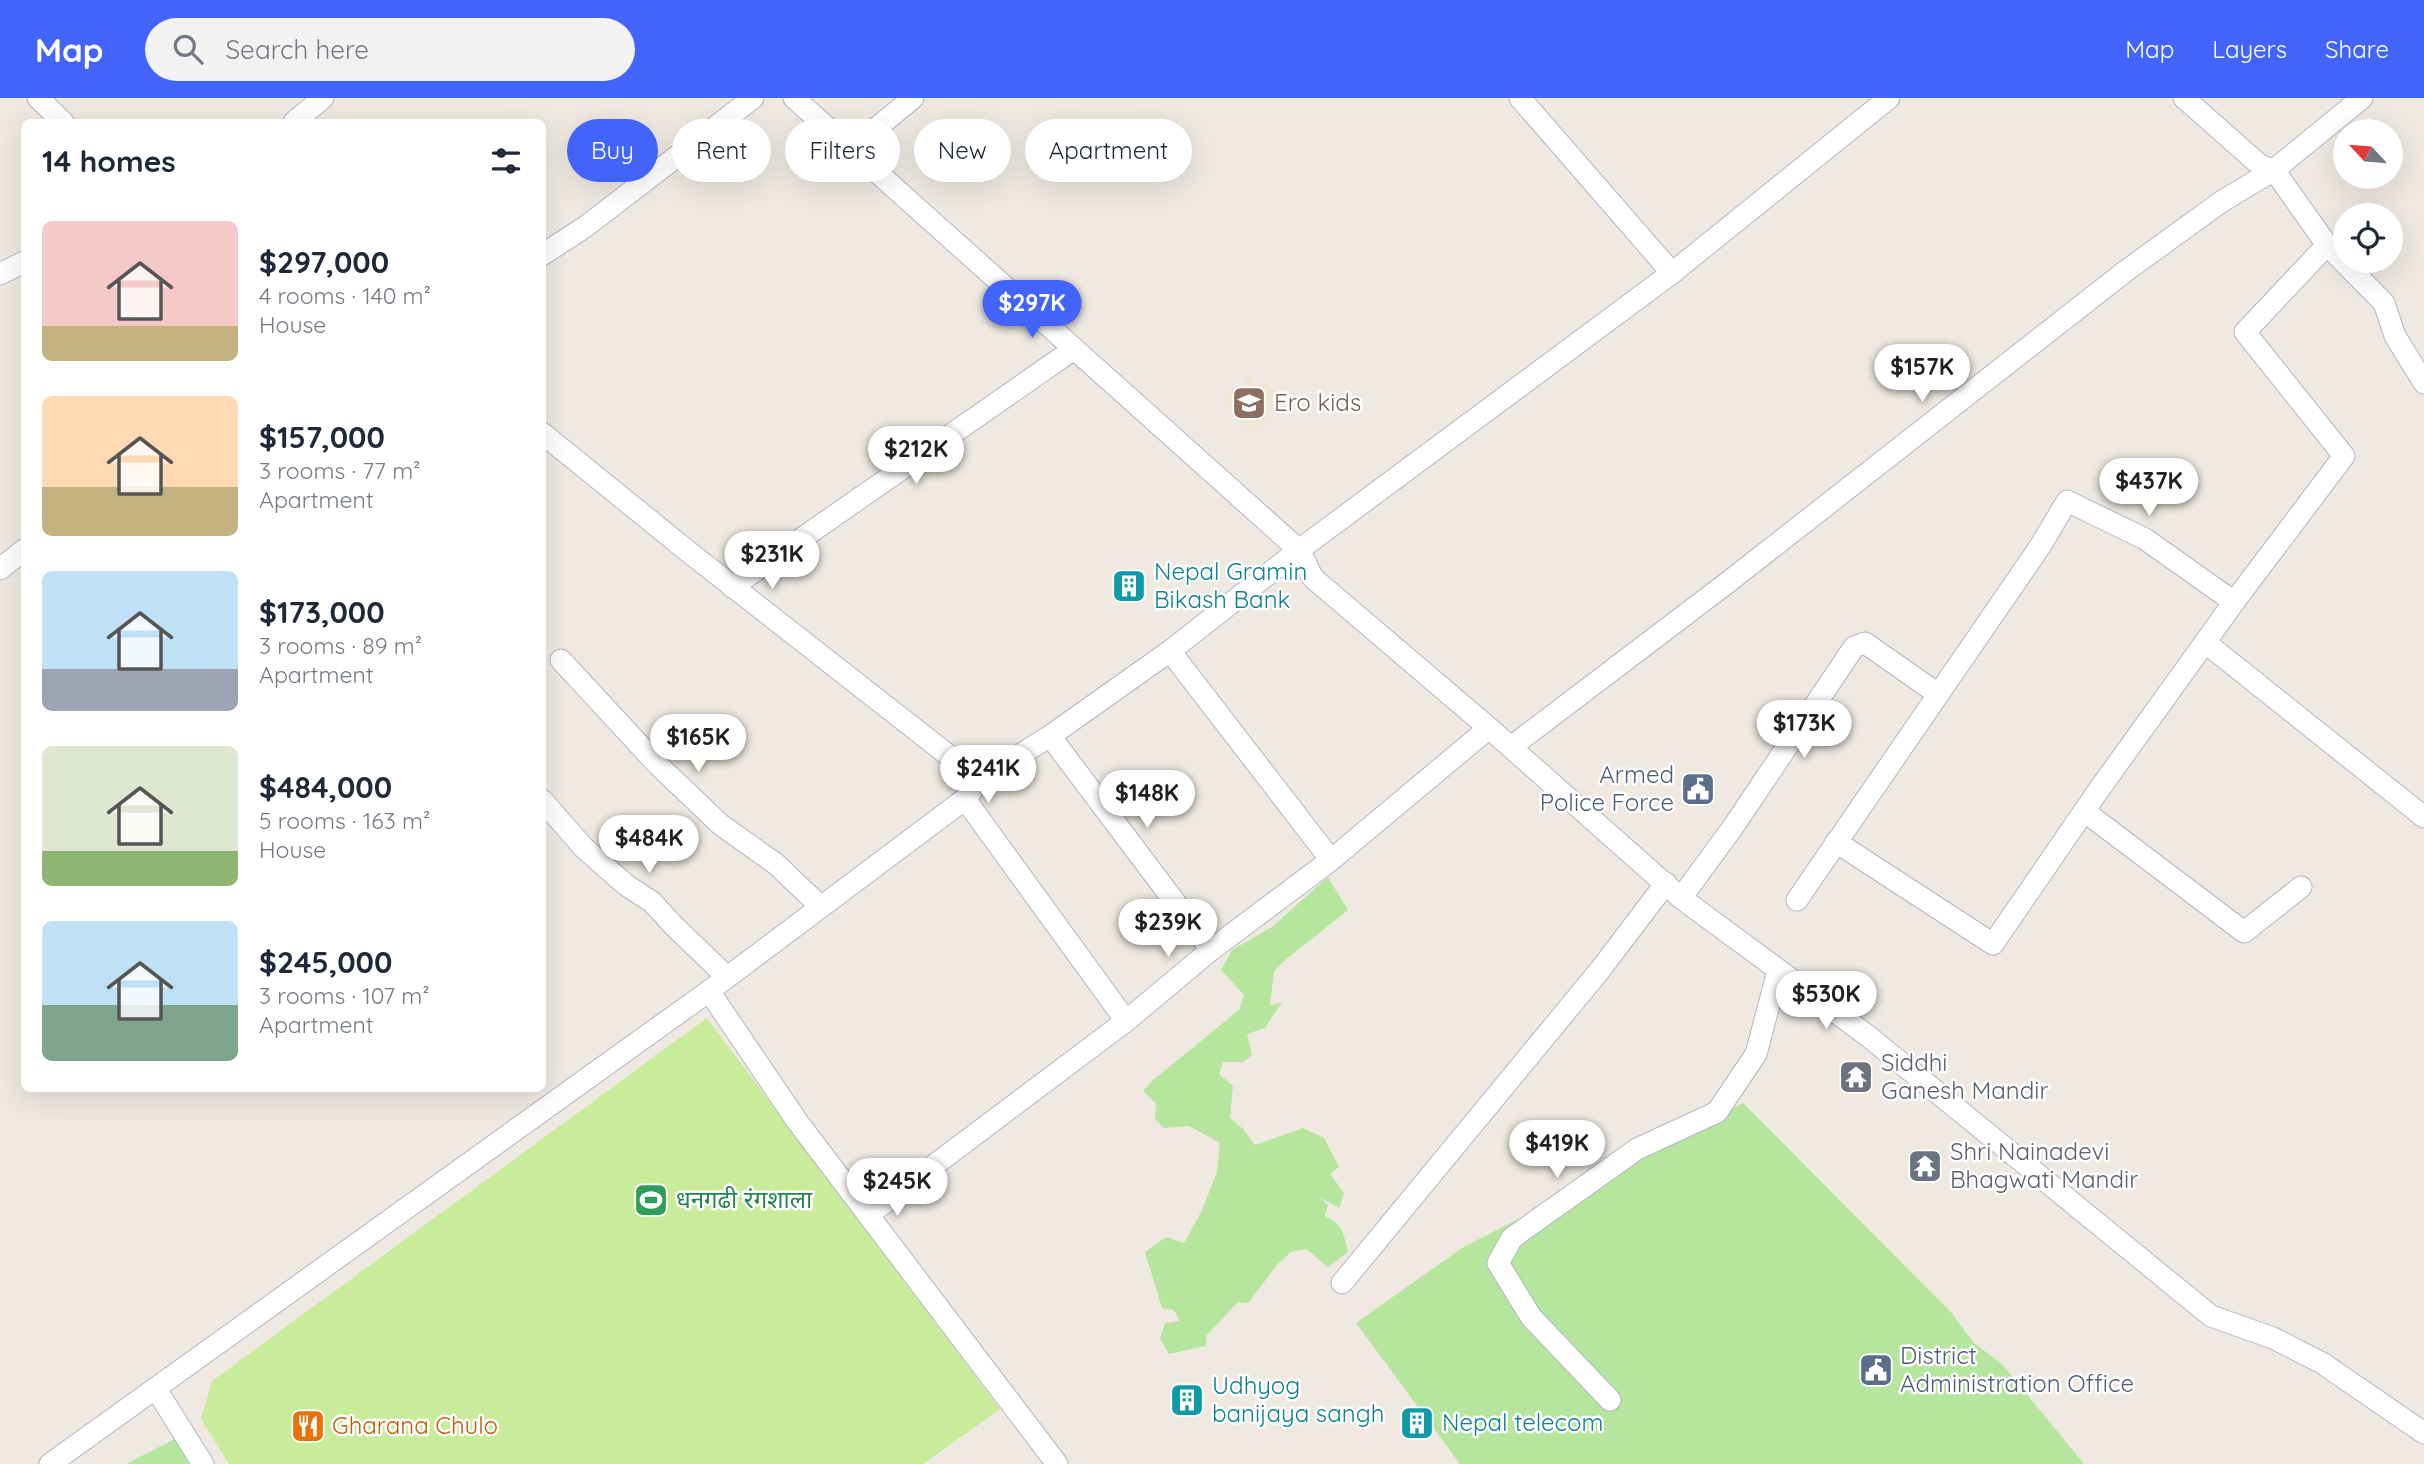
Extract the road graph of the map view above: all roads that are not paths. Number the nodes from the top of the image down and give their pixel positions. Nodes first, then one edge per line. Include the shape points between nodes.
1 (38, 98) edge
2 (323, 98) edge
3 (753, 98) edge
4 (794, 98) edge
5 (913, 98) edge
6 (1520, 98) edge
7 (1889, 98) edge
8 (2185, 98) edge
9 (2362, 98) edge
10 (60, 119) edge
11 (298, 119) edge
12 (817, 119) edge
13 (887, 119) edge
14 (2274, 170) junction
15 (888, 182) edge
16 (2327, 245) junction
17 (546, 252) edge
18 (21, 264) edge
19 (1672, 273) junction
20 (0, 274) edge
21 (1074, 349) junction
22 (2424, 383) edge
23 (546, 441) edge
24 (1299, 550) junction
25 (21, 552) edge
26 (0, 569) edge
27 (732, 587) junction
28 (2234, 602) junction
29 (2206, 643) junction
30 (1170, 651) junction
31 (561, 660) dead end
32 (1938, 694) junction
33 (1489, 728) junction
34 (1050, 736) junction
35 (1511, 747) junction
36 (980, 780) junction
37 (965, 799) junction
38 (546, 805) edge
39 (2084, 811) junction
40 (2424, 817) edge
41 (1836, 842) junction
42 (1331, 860) junction
43 (2301, 887) dead end
44 (1674, 890) junction
45 (1797, 900) dead end
46 (820, 906) junction
47 (1211, 950) junction
48 (1778, 971) junction
49 (727, 977) junction
50 (709, 991) junction
51 (1126, 1021) junction
52 (868, 1215) junction
53 (1342, 1283) dead end
54 (156, 1389) junction
55 (1610, 1400) dead end
56 (2424, 1433) edge
57 (50, 1464) edge
58 (203, 1464) edge
59 (1057, 1464) edge

1 - 10 street
2 - 11 street
3 - 17 street
4 - 12 street
5 - 13 street
6 - 19 street
7 - 19 street
8 - 14 street via 2261,166
9 - 14 street
14 - 16 street
14 - 35 street via 2127,270
15 - 21 street
16 - 22 street via 2384,303 2395,336
16 - 28 street via 2245,332 2344,456
18 - 20 street
19 - 24 street
21 - 24 street
21 - 27 street
23 - 27 street
24 - 30 street
24 - 33 street via 1313,578
25 - 26 street
27 - 36 street
28 - 29 street
28 - 32 street via 2145,539 2067,501
29 - 39 street
29 - 40 street
30 - 34 street
30 - 42 street
31 - 46 street via 720,825 776,864
32 - 41 street
32 - 44 street via 1865,643 1854,647 1733,827
33 - 35 street
33 - 42 street
34 - 36 street
34 - 47 street
35 - 44 street
36 - 37 street
37 - 46 street
37 - 51 street
38 - 49 street via 584,848 652,902
39 - 41 street via 1993,944
39 - 43 street via 2244,932
41 - 45 street
42 - 47 street
44 - 48 street
44 - 53 street via 1600,970
46 - 49 street
47 - 51 street
48 - 55 street via 1756,1054 1717,1112 1637,1149 1512,1238 1498,1263 1531,1317
48 - 56 street via 1868,1036 2211,1316 2273,1338 2322,1363
49 - 50 street
50 - 52 street
50 - 54 street
51 - 52 street
52 - 59 street
54 - 57 street
54 - 58 street

